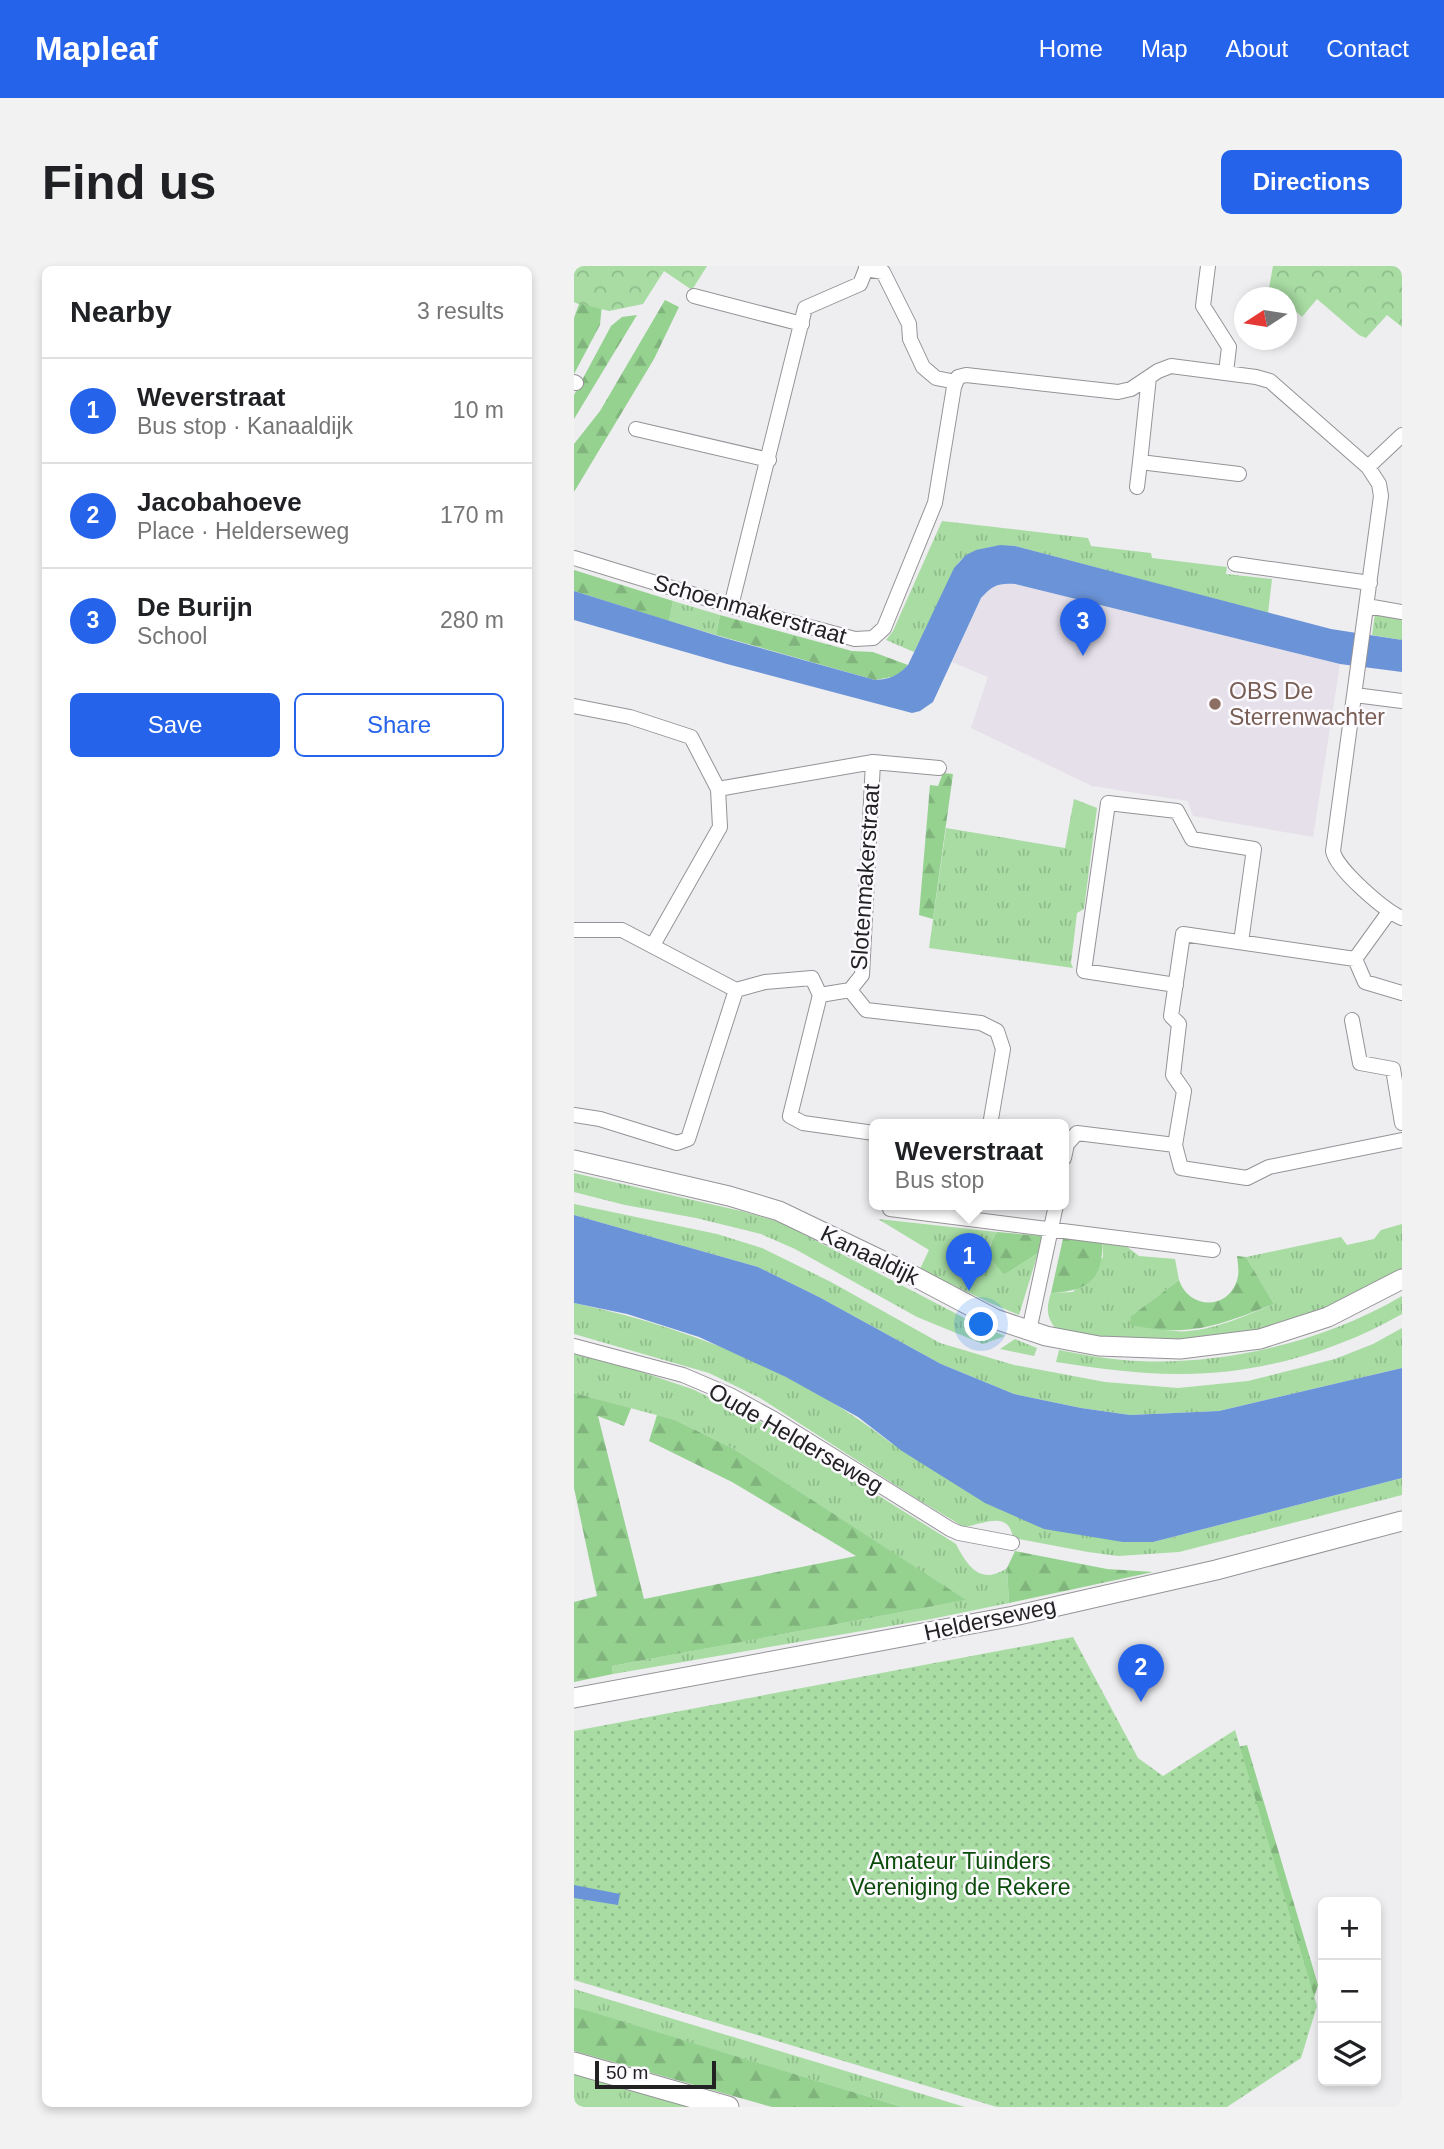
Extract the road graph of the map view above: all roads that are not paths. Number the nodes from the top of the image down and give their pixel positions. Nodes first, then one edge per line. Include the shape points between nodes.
1 (1208, 266) edge
2 (866, 267) edge
3 (694, 296) dead end
4 (802, 324) junction
5 (1226, 372) junction
6 (1149, 377) junction
7 (956, 382) junction
8 (636, 429) dead end
9 (1402, 435) edge
10 (769, 460) junction
11 (1140, 462) junction
12 (1368, 467) junction
13 (1239, 474) dead end
14 (1137, 486) dead end
15 (574, 558) edge
16 (1235, 564) dead end
17 (1370, 583) junction
18 (731, 606) junction
19 (1367, 606) junction
20 (1402, 612) edge
21 (1355, 695) junction
22 (1402, 701) edge
23 (574, 706) edge
24 (873, 762) junction
25 (939, 768) dead end
26 (718, 789) junction
27 (1396, 915) edge
28 (574, 930) edge
29 (1241, 942) junction
30 (653, 945) junction
31 (1355, 959) junction
32 (1176, 985) junction
33 (736, 990) junction
34 (850, 990) junction
35 (1402, 993) edge
36 (820, 995) junction
37 (1352, 1020) dead end
38 (574, 1115) edge
39 (991, 1119) edge
40 (1402, 1123) edge
41 (869, 1132) edge
42 (1402, 1140) edge
43 (1069, 1142) edge
44 (1175, 1145) junction
45 (574, 1160) edge
46 (898, 1210) edge
47 (1055, 1210) edge
48 (1052, 1230) junction
49 (1213, 1250) dead end
50 (1402, 1279) edge
51 (1029, 1331) junction
52 (574, 1346) edge
53 (1402, 1521) edge
54 (1012, 1543) dead end
55 (574, 1698) edge
56 (574, 2063) edge
57 (728, 2107) edge

1 - 5 street via 1203,306 1229,347
2 - 4 street via 860,284 805,308
2 - 7 street via 883,272 909,324 923,367 936,378
3 - 4 street
4 - 10 street
5 - 6 street via 1179,365
5 - 12 street via 1270,381
6 - 7 street via 1118,392 966,375
6 - 11 street
7 - 18 street, Schoenmakerstraat via 935,503 881,632 869,639 855,639
8 - 10 street
9 - 12 street
10 - 18 street
11 - 13 street
11 - 14 street
12 - 17 street via 1381,492
15 - 18 street, Schoenmakerstraat
16 - 17 street
17 - 19 street
19 - 20 street
19 - 21 street
21 - 22 street
21 - 27 street via 1334,857
23 - 26 street via 630,717 691,737
24 - 25 street, Slotenmakerstraat
24 - 26 street, Slotenmakerstraat
24 - 34 street, Slotenmakerstraat via 862,975
26 - 30 street via 720,827
27 - 31 street
28 - 30 street via 622,929
29 - 31 street
29 - 32 street via 1183,934
29 - 32 street via 1254,849 1192,839 1177,811 1108,803 1084,971
30 - 33 street
31 - 35 street via 1365,982
32 - 44 street via 1171,1016 1180,1024 1173,1075 1184,1091
33 - 36 street via 812,978
33 - 38 street via 688,1139 677,1143
34 - 36 street
34 - 39 street via 866,1010 981,1023 997,1031 1003,1049
36 - 41 street via 790,1116 803,1123
37 - 40 street via 1360,1063 1393,1069
42 - 44 street via 1269,1167 1247,1178 1181,1168
43 - 44 street via 1077,1133
45 - 51 street, Kanaaldijk via 779,1211
46 - 48 street
47 - 48 street
48 - 49 street
48 - 51 street
50 - 51 street, Kanaaldijk via 1313,1323 1223,1346 1112,1348
52 - 54 street, Oude Helderseweg via 707,1385 774,1419 950,1529
53 - 55 street, Helderseweg via 1014,1616
56 - 57 main road

